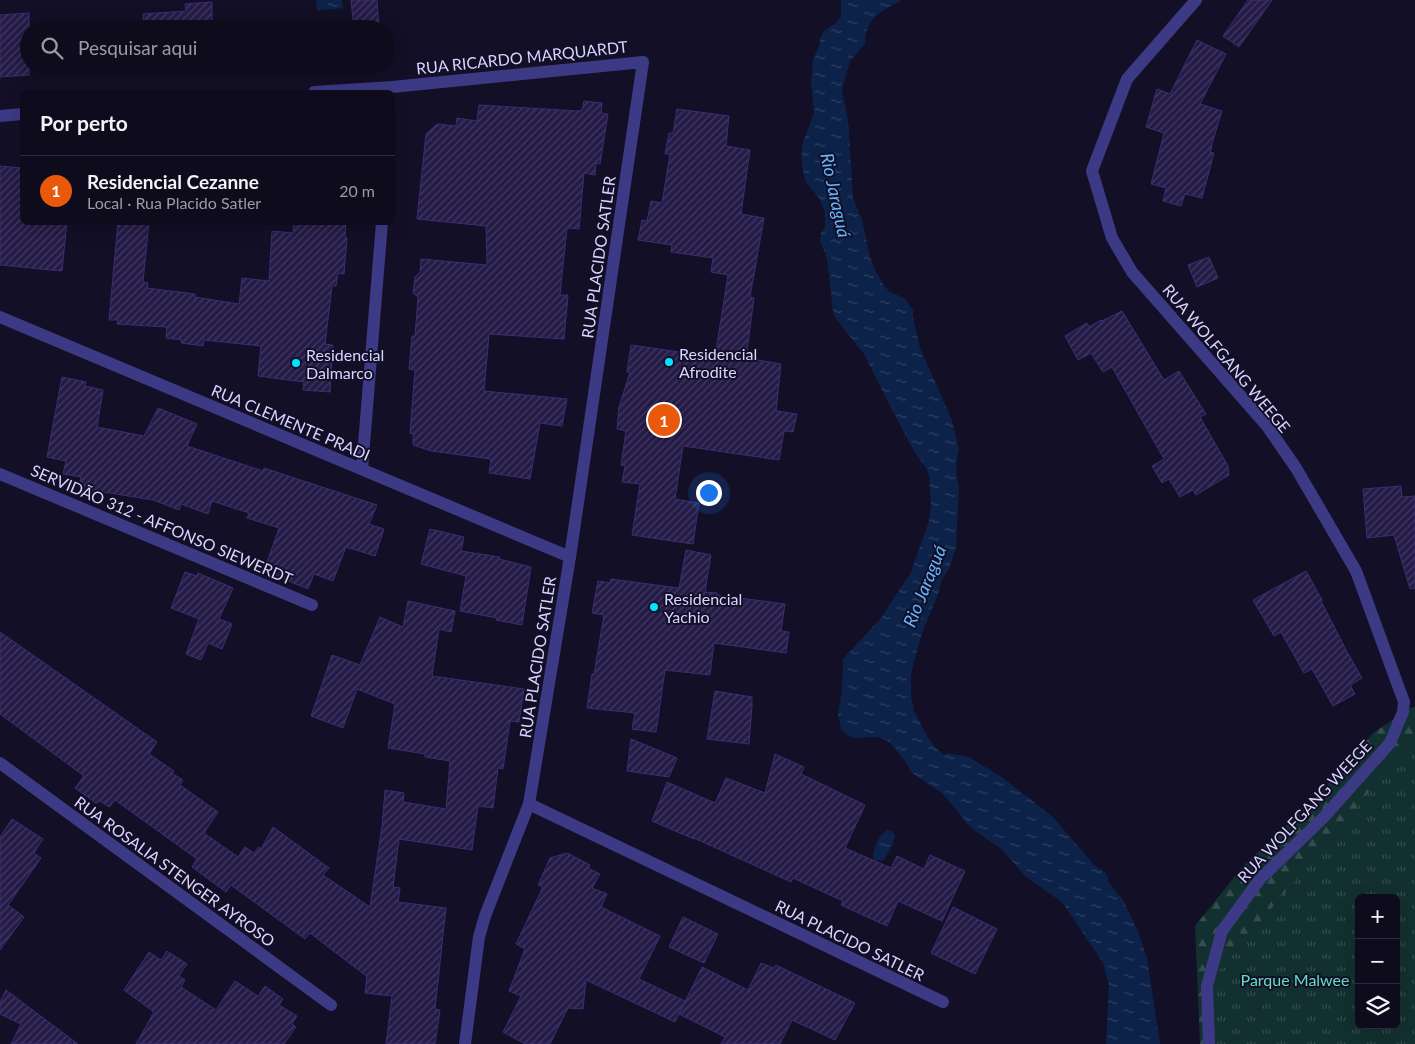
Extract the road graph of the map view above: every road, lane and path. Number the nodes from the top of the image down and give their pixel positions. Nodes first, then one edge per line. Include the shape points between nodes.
1 (1196, 0) edge
2 (643, 62) joint
3 (392, 90) edge
4 (20, 114) edge
5 (0, 116) edge
6 (382, 225) edge
7 (0, 317) edge
8 (362, 469) junction
9 (0, 474) edge
10 (570, 557) junction
11 (312, 605) dead end
12 (0, 763) edge
13 (529, 804) junction
14 (942, 1002) dead end
15 (331, 1005) dead end
16 (465, 1044) edge
17 (1209, 1044) edge

1 - 17 street, RUA WOLFGANG WEEGE via 1127,79 1092,171 1112,238 1132,272 1267,426 1296,468 1356,571 1404,702 1390,743 1323,818 1260,879 1222,930 1207,986
2 - 3 street, RUA RICARDO MARQUARDT
2 - 10 street, RUA PLACIDO SATLER
4 - 5 street
6 - 8 street
7 - 8 street, RUA CLEMENTE PRADI
8 - 10 street, RUA CLEMENTE PRADI
9 - 11 street, SERVIDÃO 312 - AFFONSO SIEWERDT
10 - 13 street, RUA PLACIDO SATLER
12 - 15 street, RUA ROSALIA STENGER AYROSO
13 - 14 street, RUA PLACIDO SATLER
13 - 16 street via 479,937

